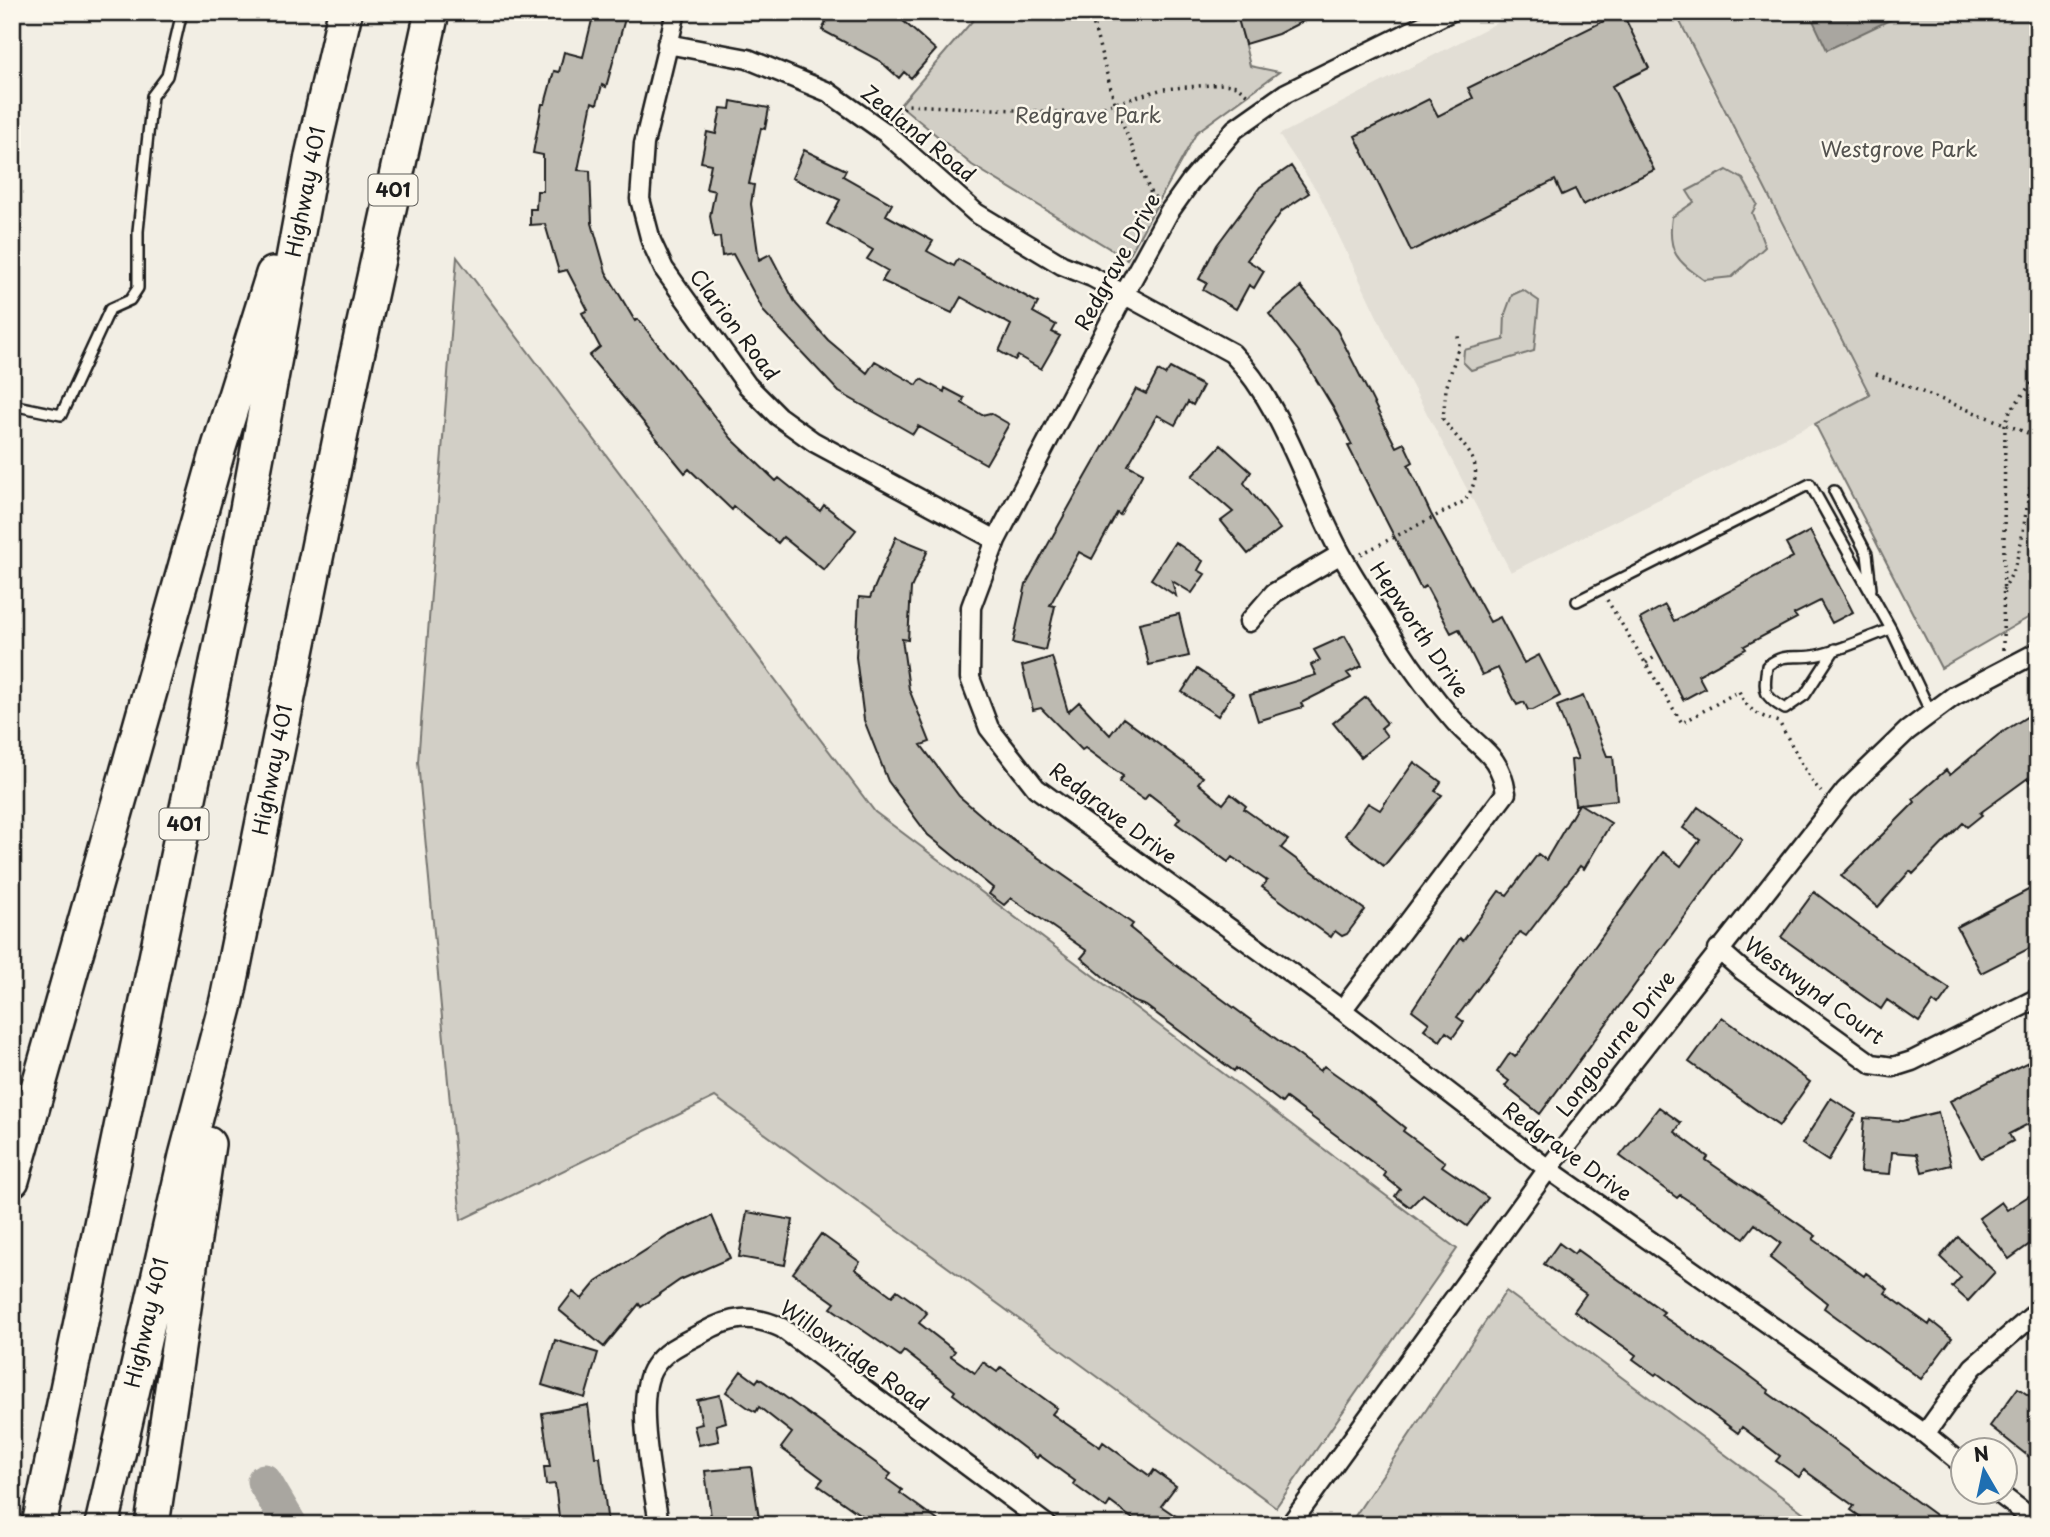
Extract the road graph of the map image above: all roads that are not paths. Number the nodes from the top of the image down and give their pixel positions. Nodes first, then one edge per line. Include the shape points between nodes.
1 (182, 12) edge
2 (345, 12) edge
3 (432, 12) edge
4 (676, 12) edge
5 (1450, 12) edge
6 (667, 44) junction
7 (312, 156) junction
8 (1124, 296) junction
9 (12, 405) edge
10 (1834, 491) dead end
11 (996, 540) junction
12 (1344, 558) junction
13 (1872, 594) junction
14 (1577, 601) dead end
15 (1249, 622) dead end
16 (1891, 629) junction
17 (1835, 649) junction
18 (2038, 652) edge
19 (1931, 713) junction
20 (1718, 949) junction
21 (2038, 998) edge
22 (227, 1000) junction
23 (1342, 1010) junction
24 (1548, 1169) junction
25 (12, 1180) edge
26 (2038, 1311) edge
27 (1925, 1434) junction
28 (1948, 1453) edge
29 (2016, 1506) edge
30 (2038, 1523) edge
31 (39, 1525) edge
32 (102, 1525) edge
33 (152, 1525) edge
34 (659, 1525) edge
35 (1047, 1525) edge
36 (1290, 1525) edge

1 - 9 lane via 167,76 152,96 138,231 138,288 130,300 110,309 61,415
2 - 7 highway, Highway 401 / 401
3 - 22 highway, Highway 401 / 401 via 354,369
4 - 6 street, Clarion Road
5 - 8 street, Redgrave Drive via 1307,80 1264,107 1223,143 1169,212
6 - 8 street, Zealand Road via 748,59 828,92 883,130 976,213
6 - 11 street, Clarion Road via 643,144 640,200 664,269 747,385 778,416 814,442
7 - 25 highway via 219,447
7 - 31 highway, Highway 401 / 401 via 234,580
8 - 11 street, Redgrave Drive
8 - 12 street, Hepworth Drive via 1232,353 1248,370 1271,407
10 - 13 lane via 1867,554
11 - 23 street, Redgrave Drive via 971,607 970,678 989,728 1036,788
12 - 15 street via 1274,593
12 - 23 street, Hepworth Drive via 1416,672 1455,722 1491,754 1503,773 1506,793
13 - 14 lane via 1810,484
13 - 16 lane
16 - 17 lane
16 - 19 lane
17 - 17 lane via 1818,655 1779,657 1766,666 1764,688 1769,700 1785,709 1805,695
18 - 19 street, Longbourne Drive
19 - 20 street, Longbourne Drive via 1865,768
20 - 21 street, Westwynd Court via 1872,1064 1893,1067 1913,1061
20 - 24 street, Longbourne Drive
22 - 32 highway, Highway 401 / 401
22 - 33 highway
23 - 24 street, Redgrave Drive
24 - 27 street, Redgrave Drive
24 - 36 street, Longbourne Drive
26 - 27 street via 1973,1367
27 - 28 street, Redgrave Drive
29 - 30 street
34 - 35 street, Willowridge Road via 644,1404 646,1382 668,1352 723,1321 740,1317 761,1318 782,1328

